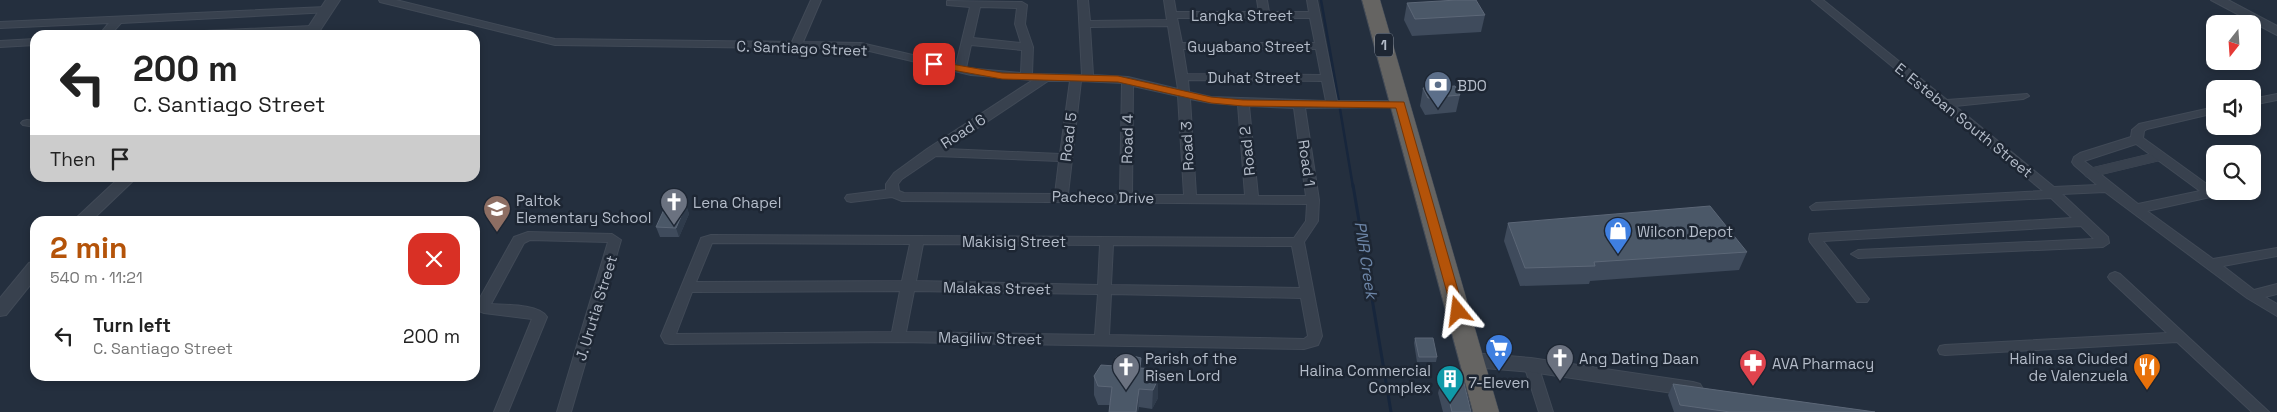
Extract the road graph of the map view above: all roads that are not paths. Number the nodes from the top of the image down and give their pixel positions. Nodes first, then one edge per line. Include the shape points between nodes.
1 (384, 0) edge
2 (816, 0) edge
3 (1083, 0) edge
4 (1169, 0) edge
5 (1262, 0) edge
6 (1312, 0) edge
7 (1372, 0) edge
8 (1817, 0) edge
9 (2218, 0) edge
10 (951, 3) dead end
11 (976, 3) junction
12 (329, 5) edge
13 (1265, 16) junction
14 (1314, 16) junction
15 (1171, 19) junction
16 (118, 20) junction
17 (0, 24) edge
18 (1086, 24) junction
19 (109, 30) edge
20 (312, 30) edge
21 (2277, 31) edge
22 (967, 41) junction
23 (30, 42) edge
24 (0, 44) edge
25 (796, 46) junction
26 (1178, 46) junction
27 (1320, 46) junction
28 (1028, 47) junction
29 (960, 70) junction
30 (1046, 77) junction
31 (1082, 77) junction
32 (1182, 77) junction
33 (1026, 78) junction
34 (1325, 78) junction
35 (1128, 80) junction
36 (1184, 94) junction
37 (2023, 96) dead end
38 (2277, 97) edge
39 (2261, 100) edge
40 (1243, 103) junction
41 (1400, 104) junction
42 (1946, 104) junction
43 (1299, 105) junction
44 (1332, 105) junction
45 (2206, 112) edge
46 (2137, 139) junction
47 (931, 152) junction
48 (2160, 156) junction
49 (1065, 158) junction
50 (2084, 169) junction
51 (124, 182) edge
52 (2108, 188) junction
53 (893, 193) junction
54 (2052, 193) junction
55 (1061, 197) junction
56 (852, 198) dead end
57 (1126, 198) junction
58 (1190, 199) junction
59 (1252, 200) junction
60 (1312, 200) junction
61 (1816, 207) dead end
62 (2136, 208) junction
63 (86, 216) edge
64 (2083, 222) junction
65 (917, 240) junction
66 (1107, 242) junction
67 (1298, 242) junction
68 (2277, 252) edge
69 (1858, 254) dead end
70 (2211, 264) junction
71 (30, 273) edge
72 (2115, 277) dead end
73 (907, 286) junction
74 (687, 287) junction
75 (2277, 289) edge
76 (1104, 290) junction
77 (1306, 293) junction
78 (2252, 295) junction
79 (1862, 299) dead end
80 (0, 310) edge
81 (2277, 311) edge
82 (898, 337) junction
83 (2179, 337) junction
84 (1102, 340) junction
85 (1945, 350) dead end
86 (1472, 360) junction
87 (1531, 365) junction
88 (1708, 392) edge
89 (501, 412) edge
90 (564, 412) edge
91 (1486, 412) edge
92 (1546, 412) edge
93 (2262, 412) edge

1 - 25 street, C. Santiago Street via 555,42
2 - 25 street
3 - 18 street, Road 5
4 - 15 street, Road 3
5 - 13 street
6 - 14 street
7 - 41 highway, 1
8 - 42 street, E. Esteban South Street
9 - 21 street
10 - 11 street
11 - 22 street
11 - 28 street via 1022,5 1020,24
12 - 16 street
12 - 20 street
13 - 14 street, Langka Street
13 - 15 street, Langka Street
14 - 27 street
15 - 18 street, Langka Street
15 - 26 street, Road 3
16 - 17 street
16 - 19 street
18 - 31 street, Road 5
22 - 28 street
22 - 29 street
23 - 24 street
25 - 29 street, C. Santiago Street via 862,46
26 - 27 street, Guyabano Street
26 - 32 street, Road 3
27 - 34 street
28 - 33 street
29 - 33 street, C. Santiago Street
30 - 31 street, C. Santiago Street
30 - 33 street, C. Santiago Street
30 - 47 street, Road 6
31 - 35 street, C. Santiago Street
31 - 49 street, Road 5
32 - 34 street, Duhat Street
32 - 36 street, Road 3
34 - 44 street
35 - 36 street, C. Santiago Street
35 - 57 street, Road 4
36 - 40 street, C. Santiago Street
36 - 58 street, Road 3
37 - 42 street
38 - 39 street
40 - 43 street, C. Santiago Street
40 - 59 street, Road 2
41 - 44 street, C. Santiago Street
41 - 86 highway, 1
42 - 54 street, E. Esteban South Street
43 - 44 street, C. Santiago Street
43 - 60 street, Road 1
45 - 46 street via 2143,126 2138,130
46 - 48 street
46 - 50 street via 2084,156 2078,160
47 - 49 street
47 - 53 street, Road 6 via 898,176 892,184
48 - 50 street
48 - 62 street via 2211,193
49 - 55 street, Road 5
50 - 52 street
51 - 63 street
52 - 54 street
52 - 62 street
53 - 55 street, Pacheco Drive via 902,196
53 - 56 street, Pacheco Drive
54 - 61 street
54 - 64 street, E. Esteban South Street
55 - 57 street, Pacheco Drive
57 - 58 street, Pacheco Drive
58 - 59 street, Pacheco Drive
59 - 60 street, Pacheco Drive
60 - 67 street, Road 1 via 1312,221
62 - 70 street
64 - 69 street, E. Esteban South Street via 2103,243
64 - 79 street via 1815,237
65 - 66 street, Makisig Street
65 - 73 street
65 - 74 street, Makisig Street via 711,239 706,241
66 - 67 street, Makisig Street
66 - 76 street
67 - 77 street
68 - 70 street
70 - 78 street
71 - 80 street
72 - 83 street
73 - 74 street, Malakas Street
73 - 76 street, Malakas Street
73 - 82 street
74 - 82 street, Magiliw Street via 668,336 670,339
75 - 78 street
76 - 77 street, Malakas Street
76 - 84 street
77 - 84 street, Magiliw Street via 1315,336 1313,341 1304,344
78 - 81 street
82 - 84 street, Magiliw Street
83 - 85 street
83 - 93 street
86 - 87 street
86 - 91 highway, 1
87 - 88 street
87 - 92 street
89 - 90 street, J. Urutia Street via 540,317 534,313 484,308 483,305 519,240 528,236 606,237 614,240 602,291

